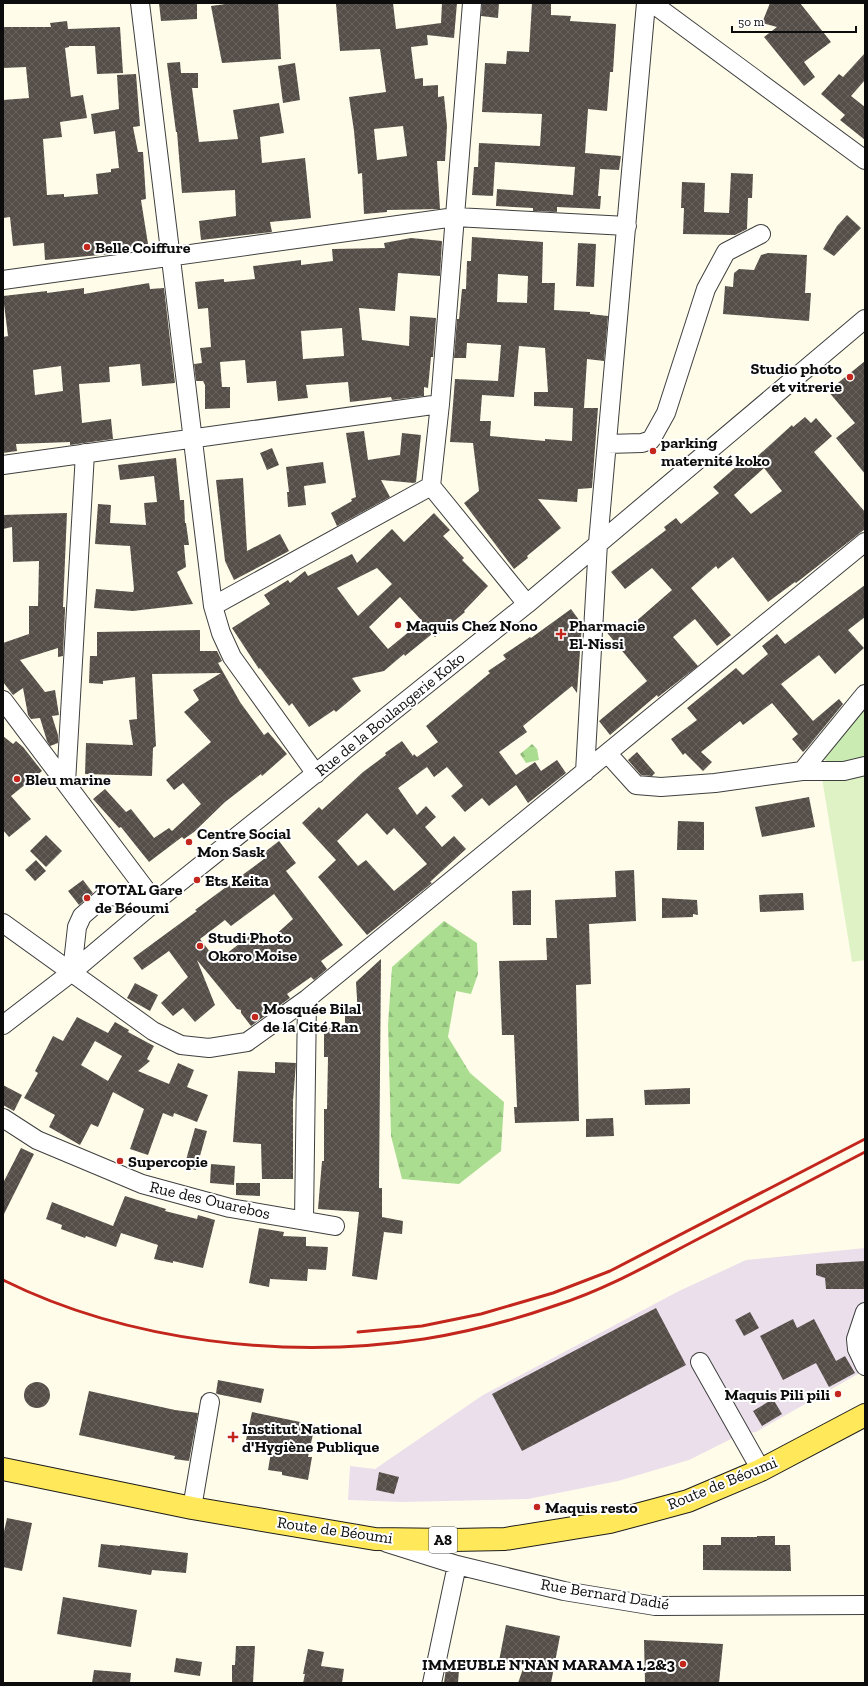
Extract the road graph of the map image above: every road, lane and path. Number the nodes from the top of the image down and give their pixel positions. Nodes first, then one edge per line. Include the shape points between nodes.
1 (140, 3) edge
2 (472, 3) edge
3 (646, 3) edge
4 (652, 3) edge
5 (865, 160) edge
6 (455, 217) junction
7 (627, 226) junction
8 (761, 234) dead end
9 (171, 257) junction
10 (3, 280) edge
11 (865, 319) edge
12 (440, 404) junction
13 (193, 438) junction
14 (607, 444) junction
15 (85, 453) junction
16 (3, 465) edge
17 (431, 486) junction
18 (865, 542) edge
19 (598, 543) junction
20 (527, 604) junction
21 (213, 606) junction
22 (865, 694) edge
23 (3, 700) edge
24 (608, 754) junction
25 (865, 766) edge
26 (802, 771) junction
27 (585, 772) junction
28 (316, 774) junction
29 (66, 783) junction
30 (155, 902) junction
31 (3, 923) edge
32 (72, 972) junction
33 (307, 999) junction
34 (3, 1025) edge
35 (3, 1118) edge
36 (304, 1220) junction
37 (335, 1226) dead end
38 (865, 1312) edge
39 (700, 1362) dead end
40 (865, 1366) edge
41 (210, 1402) dead end
42 (865, 1415) edge
43 (3, 1469) edge
44 (761, 1470) junction
45 (192, 1508) junction
46 (374, 1539) junction
47 (456, 1565) junction
48 (865, 1605) edge
49 (432, 1683) edge

1 - 9 street
2 - 6 street
3 - 7 street
4 - 5 street
6 - 7 street
6 - 9 street
6 - 12 street
7 - 14 street
8 - 14 street via 726,252 706,289 666,413 651,440 642,443
9 - 10 street
9 - 13 street
11 - 19 street, Rue de la Boulangerie Koko
12 - 13 street
12 - 17 street
13 - 15 street
13 - 21 street
14 - 19 street
15 - 16 street
15 - 29 street
17 - 20 street
17 - 21 street
18 - 24 street
19 - 20 street, Rue de la Boulangerie Koko
19 - 27 street
20 - 28 street, Rue de la Boulangerie Koko
21 - 28 street via 232,657
22 - 26 street
23 - 29 street
24 - 26 street via 636,785 661,787 715,783
24 - 27 street
25 - 26 street via 844,771
27 - 33 street
28 - 30 street, Rue de la Boulangerie Koko
29 - 30 street
30 - 32 street, Rue de la Boulangerie Koko
30 - 32 street via 117,896 104,897 82,916 77,927
31 - 32 street
32 - 33 street via 153,1031 181,1045 209,1048 247,1042
32 - 34 street, Rue de la Boulangerie Koko
33 - 36 street
35 - 36 street, Rue des Ouarebos via 37,1140 142,1184 230,1208
36 - 37 street, Rue des Ouarebos
38 - 40 street via 856,1339 857,1350
39 - 44 street
41 - 45 street
42 - 44 main road, Route de Béoumi / A8
43 - 45 main road, Route de Béoumi / A8
44 - 46 main road, Route de Béoumi / A8 via 688,1501 610,1522 505,1538
45 - 46 main road, Route de Béoumi / A8
46 - 47 street, Rue Bernard Dadié
47 - 48 street, Rue Bernard Dadié via 564,1591 656,1606
47 - 49 street

